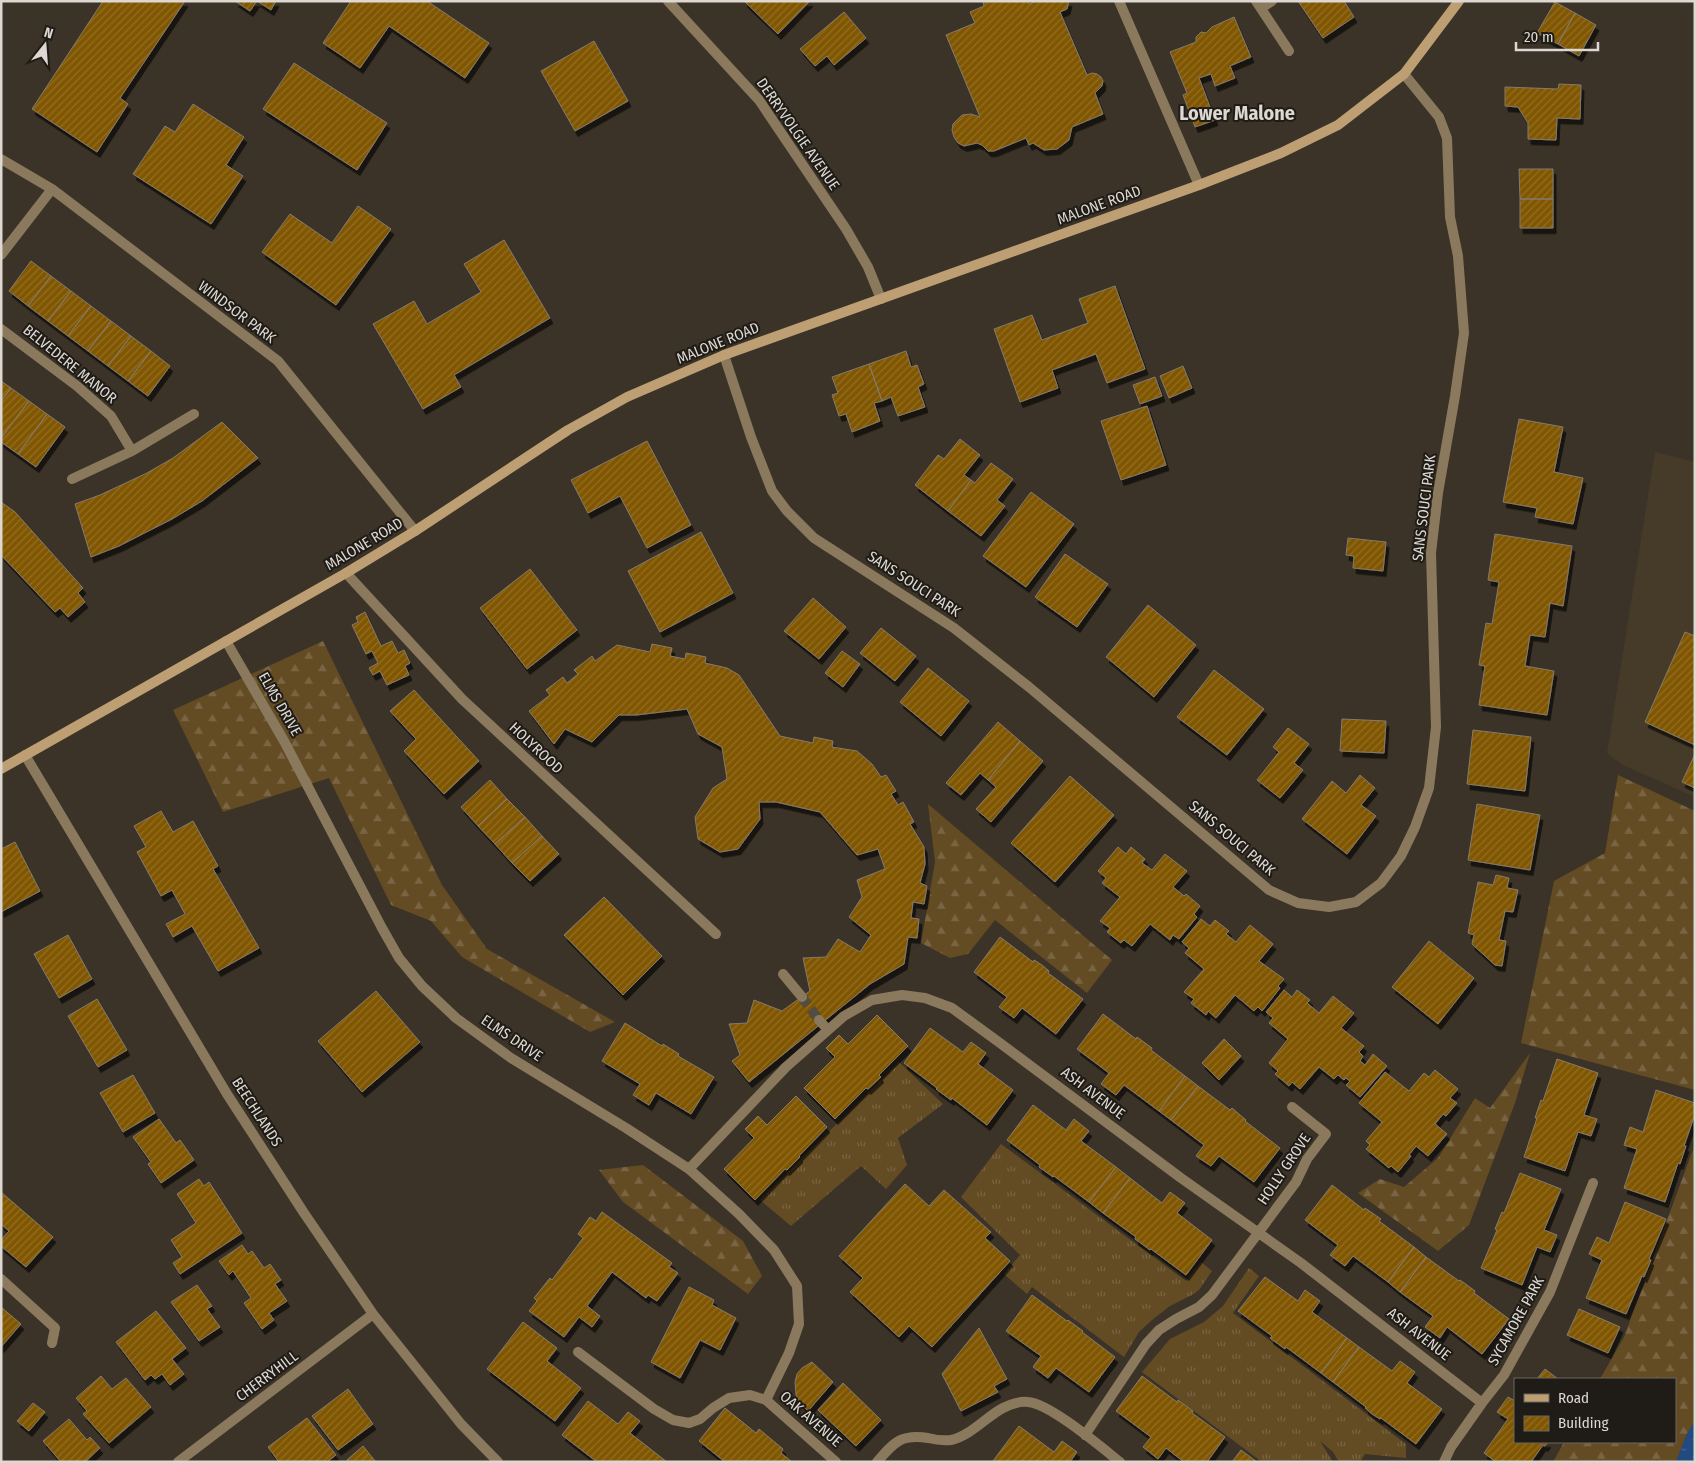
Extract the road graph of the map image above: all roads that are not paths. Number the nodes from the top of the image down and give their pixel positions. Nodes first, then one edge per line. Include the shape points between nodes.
1 (668, 1) edge
2 (1119, 1) edge
3 (1272, 1) edge
4 (1460, 1) edge
5 (1259, 5) edge
6 (1289, 51) dead end
7 (1404, 74) junction
8 (1, 159) edge
9 (1199, 185) junction
10 (52, 189) junction
11 (1, 255) edge
12 (881, 299) junction
13 (1, 329) edge
14 (724, 355) junction
15 (194, 414) dead end
16 (132, 451) junction
17 (72, 479) dead end
18 (415, 531) junction
19 (346, 573) junction
20 (226, 641) junction
21 (24, 755) junction
22 (1, 769) edge
23 (716, 934) dead end
24 (783, 974) dead end
25 (802, 997) tunnel mouth
26 (819, 1020) tunnel mouth
27 (828, 1030) junction
28 (1292, 1107) dead end
29 (689, 1169) junction
30 (1593, 1183) dead end
31 (1258, 1232) junction
32 (1, 1279) edge
33 (374, 1314) junction
34 (52, 1343) dead end
35 (578, 1352) dead end
36 (766, 1400) junction
37 (1482, 1403) junction
38 (1085, 1434) junction
39 (178, 1462) edge
40 (498, 1462) edge
41 (836, 1462) edge
42 (877, 1462) edge
43 (1120, 1462) edge
44 (1444, 1462) edge

1 - 12 street, DERRYVOLGIE AVENUE via 759,100 846,229 868,267
2 - 9 street
3 - 5 street
4 - 7 main road, MALONE ROAD
5 - 6 street
7 - 9 main road, MALONE ROAD via 1338,125 1281,153
7 - 14 street, SANS SOUCI PARK via 1439,117 1447,138 1450,217 1458,256 1464,332 1431,553 1436,727 1428,788 1401,856 1380,882 1356,902 1329,907 1298,903 1269,890 1029,687 954,628 814,538 772,491 750,437
8 - 10 street, WINDSOR PARK
9 - 12 main road, MALONE ROAD
10 - 11 street
10 - 18 street, WINDSOR PARK via 278,361
12 - 14 main road, MALONE ROAD
13 - 16 street, BELVEDERE MANOR via 111,416
14 - 18 main road, MALONE ROAD via 627,397 568,430
15 - 16 street
16 - 17 street
18 - 19 main road, MALONE ROAD
19 - 20 main road, MALONE ROAD
19 - 23 street, HOLYROOD via 462,699
20 - 21 main road, MALONE ROAD
20 - 29 street, ELMS DRIVE via 284,741 382,928 422,986 456,1018 511,1058
21 - 22 main road, MALONE ROAD
21 - 33 street, BEECHLANDS via 227,1094
24 - 25 street
26 - 27 street
27 - 29 street, ASH AVENUE via 786,1067
27 - 31 street, ASH AVENUE via 844,1016 872,1000 902,995 925,998 952,1008
28 - 31 street, HOLLY GROVE via 1326,1134 1296,1182
29 - 36 street, ELMS DRIVE via 774,1250 797,1286 799,1324
30 - 37 street, SYCAMORE PARK via 1550,1292 1504,1375
31 - 37 street, ASH AVENUE
31 - 38 street via 1212,1295 1199,1307 1159,1330 1146,1344
32 - 34 street via 55,1328
33 - 39 street, CHERRYHILL
33 - 40 street, BEECHLANDS via 461,1424
35 - 36 street via 673,1420 689,1423 700,1419 729,1398 750,1396
36 - 41 street, OAK AVENUE
37 - 44 street, SYCAMORE PARK
38 - 42 street via 1043,1406 1016,1402 952,1440 905,1437
38 - 43 street

